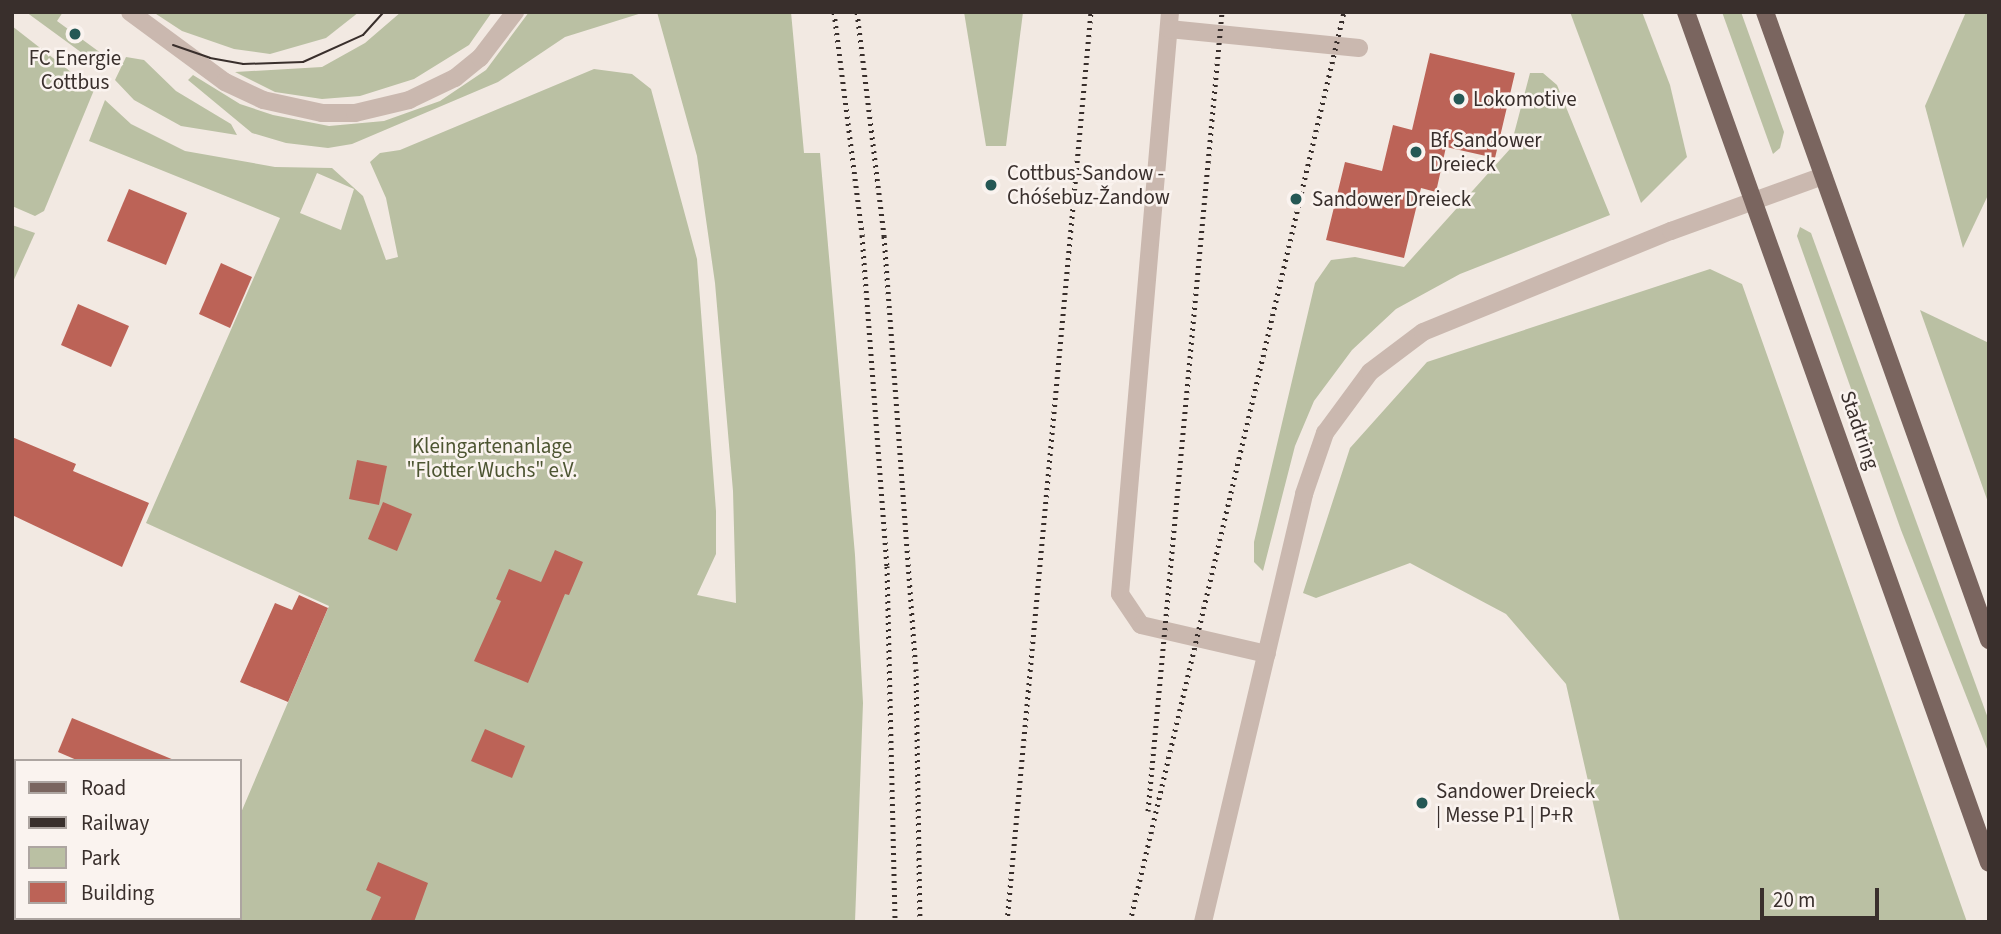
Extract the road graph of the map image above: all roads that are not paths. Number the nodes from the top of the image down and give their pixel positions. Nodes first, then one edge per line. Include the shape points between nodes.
1 (130, 12) edge
2 (514, 12) edge
3 (1686, 12) edge
4 (1765, 12) edge
5 (1170, 21) edge
6 (1359, 48) dead end
7 (1823, 176) junction
8 (1754, 201) junction
9 (1989, 640) edge
10 (1267, 654) junction
11 (1989, 863) edge
12 (1203, 922) edge

1 - 2 lane via 225,82 263,100 321,113 355,113 409,100 455,78 480,58
3 - 8 main road, Stadtring
4 - 7 main road
5 - 6 lane
5 - 10 lane via 1120,594 1141,625
7 - 8 lane
7 - 9 main road
8 - 10 lane via 1423,332 1370,372 1325,433 1304,494
8 - 11 main road, Stadtring
10 - 12 lane

